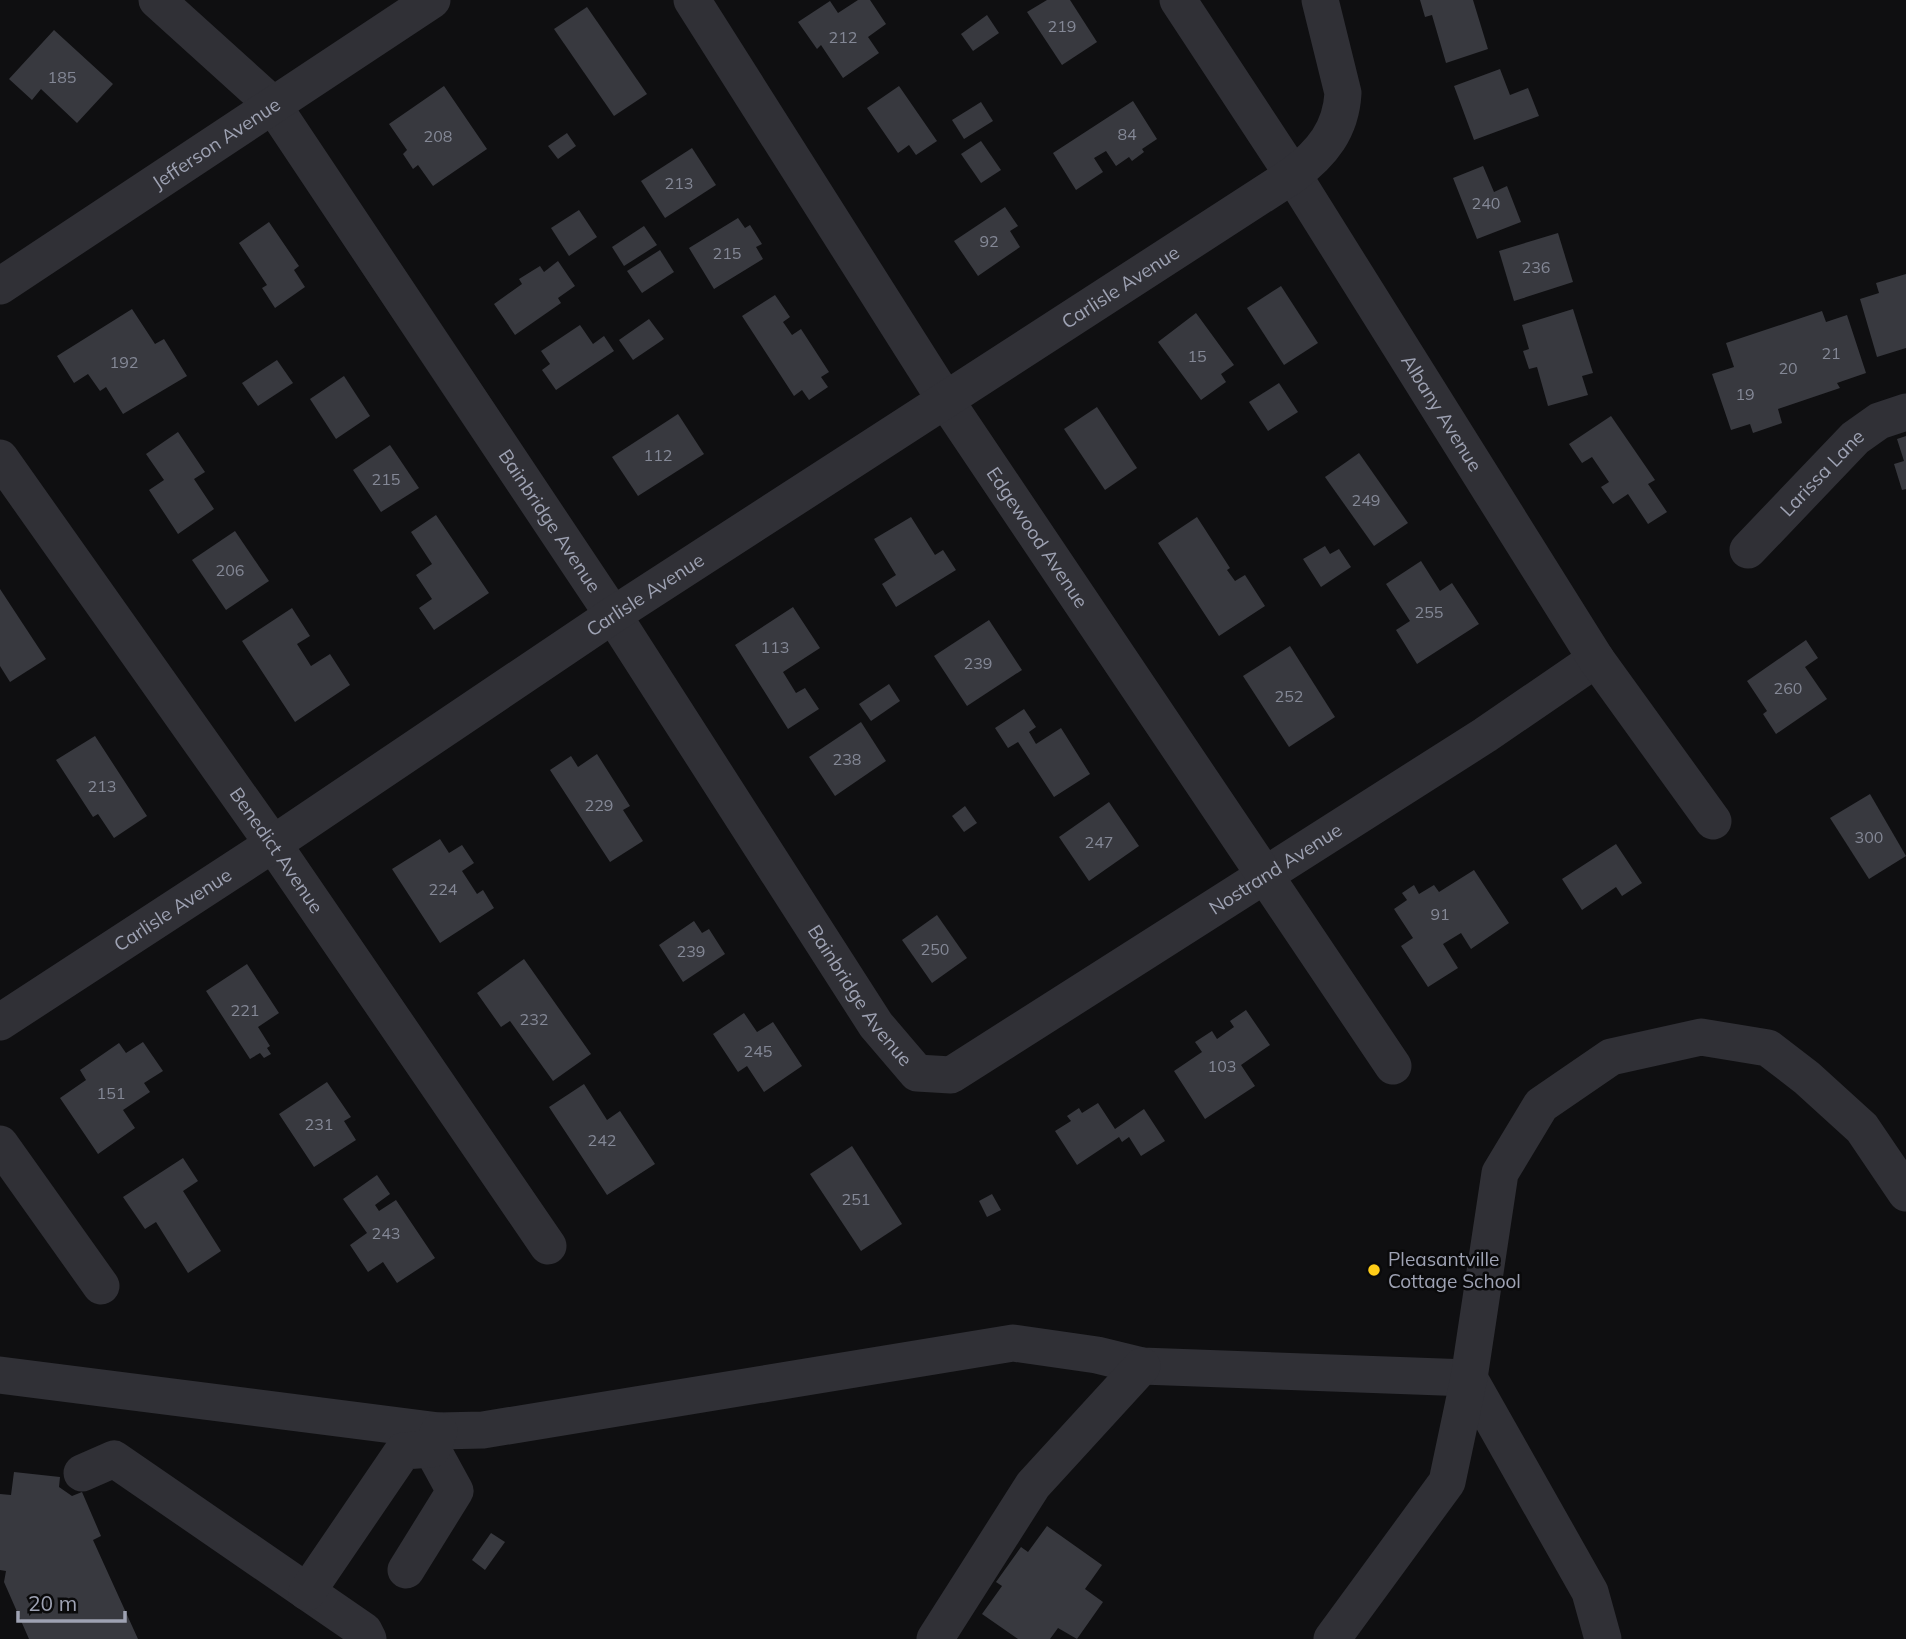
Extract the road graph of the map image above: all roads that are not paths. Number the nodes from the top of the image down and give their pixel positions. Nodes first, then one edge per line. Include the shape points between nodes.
1 (157, 0) edge
2 (432, 0) edge
3 (692, 0) edge
4 (1178, 0) edge
5 (1320, 0) edge
6 (272, 104) junction
7 (1293, 175) junction
8 (0, 286) edge
9 (946, 401) junction
10 (1906, 412) edge
11 (0, 458) edge
12 (1748, 550) dead end
13 (613, 615) junction
14 (1596, 659) junction
15 (1713, 821) dead end
16 (273, 844) junction
17 (1266, 873) junction
18 (0, 1022) edge
19 (1393, 1066) dead end
20 (951, 1075) joint
21 (0, 1144) edge
22 (1906, 1193) edge
23 (548, 1246) dead end
24 (100, 1286) dead end
25 (1142, 1366) junction
26 (0, 1375) edge
27 (1469, 1378) junction
28 (435, 1440) junction
29 (82, 1473) dead end
30 (406, 1570) dead end
31 (307, 1592) junction
32 (368, 1639) edge
33 (935, 1639) edge
34 (1332, 1639) edge
35 (1603, 1639) edge

1 - 6 street, Bainbridge Avenue
2 - 6 street, Jefferson Avenue
3 - 9 street, Edgewood Avenue
4 - 7 street, Albany Avenue
5 - 7 street, Carlisle Avenue via 1343,108 1324,149
6 - 8 street, Jefferson Avenue
6 - 13 street, Bainbridge Avenue
7 - 9 street, Carlisle Avenue
7 - 14 street, Albany Avenue
9 - 13 street, Carlisle Avenue
9 - 17 street, Edgewood Avenue
10 - 12 street, Larissa Lane via 1879,421 1855,438
11 - 16 street, Benedict Avenue
13 - 16 street, Carlisle Avenue
13 - 20 street, Bainbridge Avenue via 876,1025 917,1073
14 - 15 street, Albany Avenue
14 - 17 street, Nostrand Avenue
16 - 18 street, Carlisle Avenue
16 - 23 street, Benedict Avenue
17 - 19 street, Edgewood Avenue
17 - 20 street, Nostrand Avenue
21 - 24 street
22 - 27 street via 1862,1128 1768,1048 1701,1037 1611,1057 1541,1105 1500,1173
25 - 27 street
25 - 28 street via 1013,1343
25 - 33 street via 1033,1485
26 - 28 street
27 - 34 street via 1447,1482
27 - 35 street via 1590,1592
28 - 30 street via 455,1492
28 - 31 street via 403,1451
29 - 31 street via 114,1459
31 - 32 street via 364,1631

